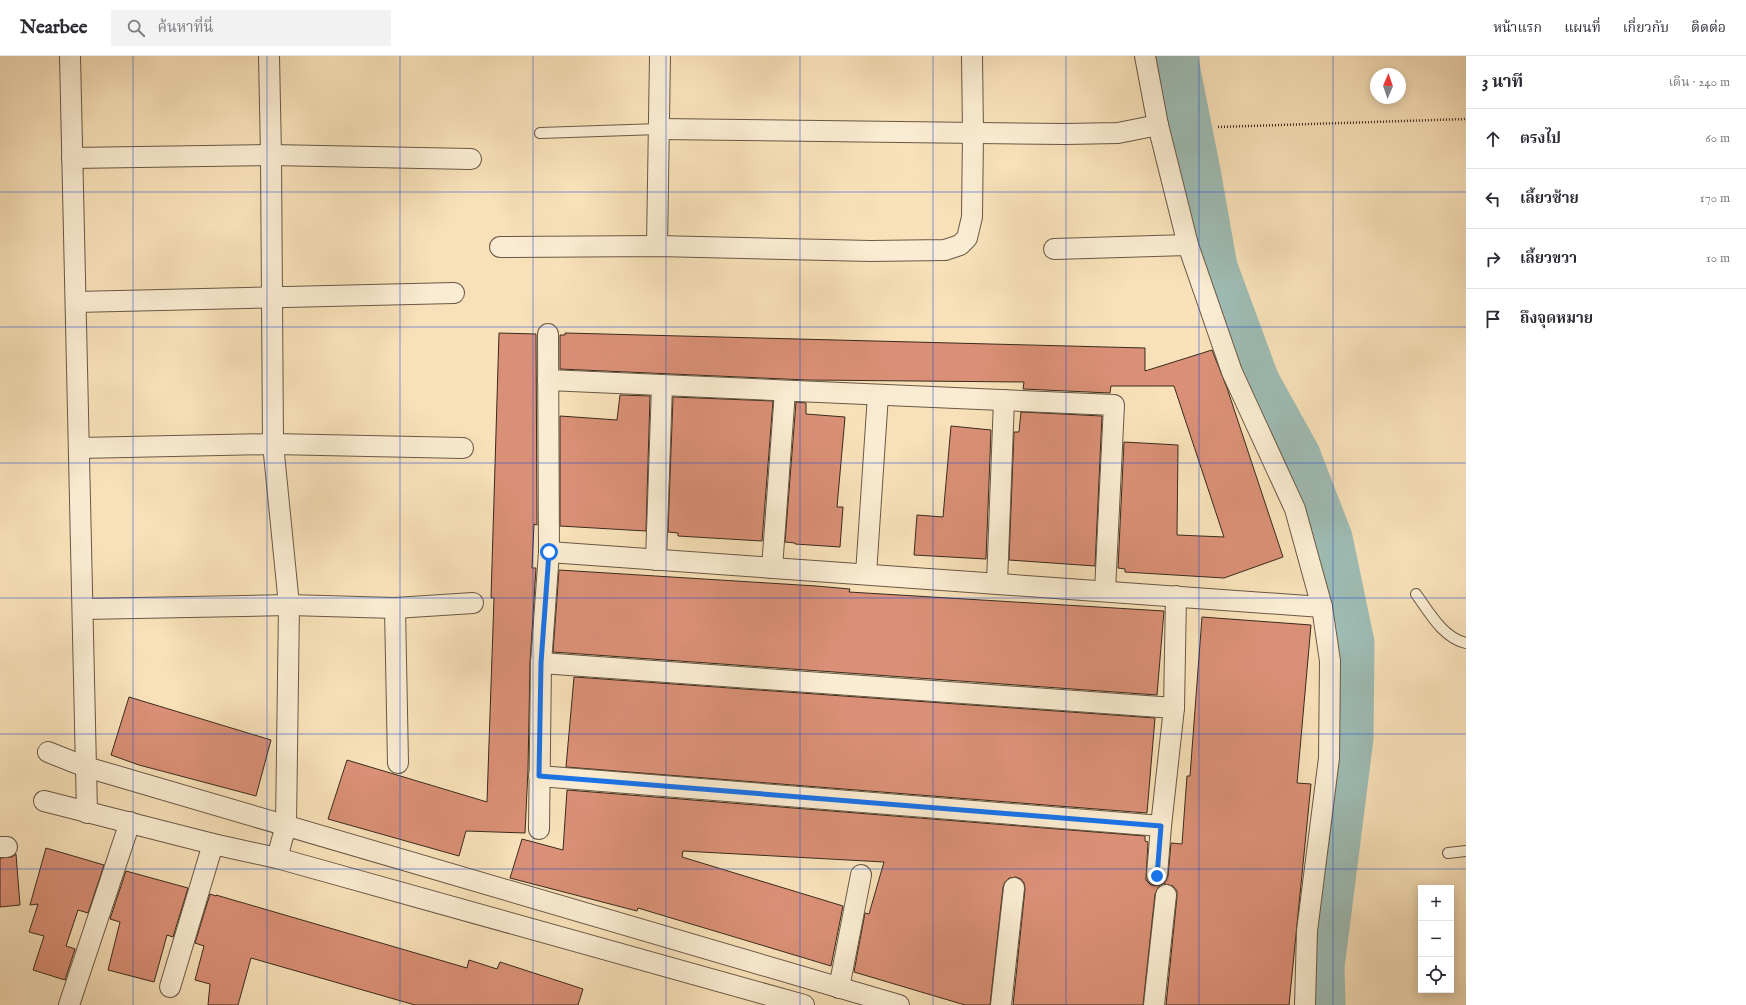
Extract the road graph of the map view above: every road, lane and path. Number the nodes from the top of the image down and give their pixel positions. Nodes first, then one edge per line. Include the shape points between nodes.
1 (70, 56) edge
2 (268, 56) edge
3 (660, 56) edge
4 (972, 56) edge
5 (1145, 56) edge
6 (1466, 119) edge
7 (1158, 125) junction
8 (1218, 127) dead end
9 (659, 129) junction
10 (540, 133) dead end
11 (973, 133) junction
12 (271, 155) junction
13 (72, 158) junction
14 (471, 159) dead end
15 (1188, 245) junction
16 (657, 246) junction
17 (500, 247) dead end
18 (1054, 249) dead end
19 (454, 293) dead end
20 (272, 297) junction
21 (76, 302) junction
22 (548, 334) dead end
23 (548, 380) junction
24 (662, 385) junction
25 (785, 391) junction
26 (878, 395) junction
27 (1004, 400) junction
28 (274, 444) junction
29 (79, 448) junction
30 (463, 448) dead end
31 (549, 552) junction
32 (656, 560) junction
33 (772, 568) junction
34 (866, 574) junction
35 (997, 583) junction
36 (1105, 591) junction
37 (1416, 594) dead end
38 (1176, 596) junction
39 (473, 603) dead end
40 (288, 606) junction
41 (1322, 607) junction
42 (395, 608) junction
43 (83, 609) junction
44 (1466, 643) edge
45 (541, 663) junction
46 (1174, 708) junction
47 (48, 752) dead end
48 (398, 763) dead end
49 (86, 767) junction
50 (539, 776) junction
51 (44, 801) dead end
52 (87, 813) junction
53 (130, 822) junction
54 (286, 825) junction
55 (1161, 826) junction
56 (539, 829) dead end
57 (213, 844) junction
58 (1466, 851) edge
59 (1448, 853) dead end
60 (277, 858) junction
61 (861, 875) dead end
62 (1157, 876) dead end
63 (1014, 888) dead end
64 (1166, 895) dead end
65 (170, 987) dead end
66 (839, 988) junction
67 (69, 1005) edge
68 (804, 1005) edge
69 (899, 1005) edge
70 (1001, 1005) edge
71 (1154, 1005) edge
72 (1305, 1005) edge

1 - 13 street
2 - 12 street
3 - 9 street
4 - 11 street
5 - 7 street
6 - 8 path
7 - 11 street via 1118,133
7 - 15 street
9 - 10 lane
9 - 11 street
9 - 16 street
11 - 16 street via 972,217 967,238 960,245 945,250 878,251
12 - 13 street
12 - 14 street
12 - 20 street
13 - 21 street
15 - 18 street
15 - 41 street via 1232,372 1296,509
16 - 17 street
19 - 20 street
20 - 21 street
20 - 28 street
21 - 29 street
22 - 23 street
23 - 24 street
23 - 31 street
24 - 25 street
24 - 32 street
25 - 26 street
25 - 33 street
26 - 27 street
26 - 34 street
27 - 35 street
27 - 36 street via 1114,405
28 - 29 street
28 - 30 street
28 - 40 street
29 - 43 street
31 - 32 street
31 - 45 street
32 - 33 street
33 - 34 street
34 - 35 street
35 - 36 street
36 - 38 street
37 - 44 lane via 1438,624 1455,639
38 - 41 street
38 - 46 street
39 - 42 street
40 - 42 street
40 - 43 street
40 - 54 street
41 - 72 street via 1330,661 1329,758 1307,931
42 - 48 street
43 - 49 street
45 - 46 street
45 - 50 street
46 - 55 street
47 - 49 street
49 - 52 street
49 - 54 street
50 - 55 street
50 - 56 street
51 - 52 street
52 - 53 street
53 - 57 street
53 - 67 street
54 - 60 street
54 - 66 street
55 - 62 street
57 - 60 street
57 - 65 street
58 - 59 lane
60 - 68 street
61 - 66 street
63 - 70 street
64 - 71 street
66 - 69 street

